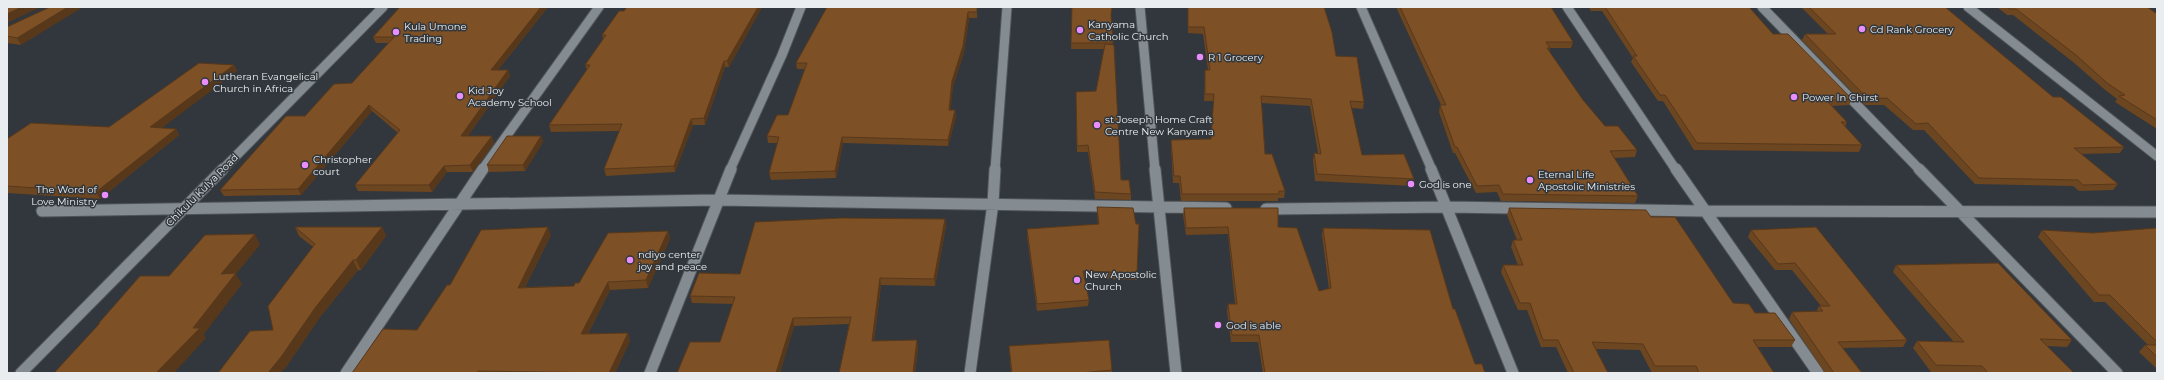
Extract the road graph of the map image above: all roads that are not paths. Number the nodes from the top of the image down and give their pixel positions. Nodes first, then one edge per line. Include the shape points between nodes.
1 (383, 7) edge
2 (599, 7) edge
3 (801, 7) edge
4 (1007, 7) edge
5 (1140, 7) edge
6 (1361, 7) edge
7 (1567, 7) edge
8 (1762, 7) edge
9 (1968, 7) edge
10 (2157, 156) edge
11 (717, 200) junction
12 (993, 203) junction
13 (457, 205) junction
14 (1448, 207) junction
15 (183, 208) junction
16 (1158, 208) junction
17 (1238, 208) edge
18 (1253, 208) edge
19 (1704, 210) junction
20 (42, 211) dead end
21 (1962, 212) junction
22 (2157, 212) edge
23 (21, 373) edge
24 (346, 373) edge
25 (650, 373) edge
26 (970, 373) edge
27 (1176, 373) edge
28 (1513, 373) edge
29 (1818, 373) edge
30 (2117, 373) edge

1 - 15 street, Chikulu Kulya Road
2 - 13 street
3 - 11 street
4 - 12 street
5 - 16 street
6 - 14 street
7 - 19 street
8 - 21 street
9 - 10 street
11 - 12 street
11 - 13 street
11 - 25 street
12 - 16 street
12 - 26 street
13 - 15 street
13 - 24 street
14 - 18 street
14 - 19 street
14 - 28 street
15 - 20 street
15 - 23 street, Chikulu Kulya Road
16 - 17 street
16 - 27 street
19 - 21 street
19 - 29 street
21 - 22 street
21 - 30 street

